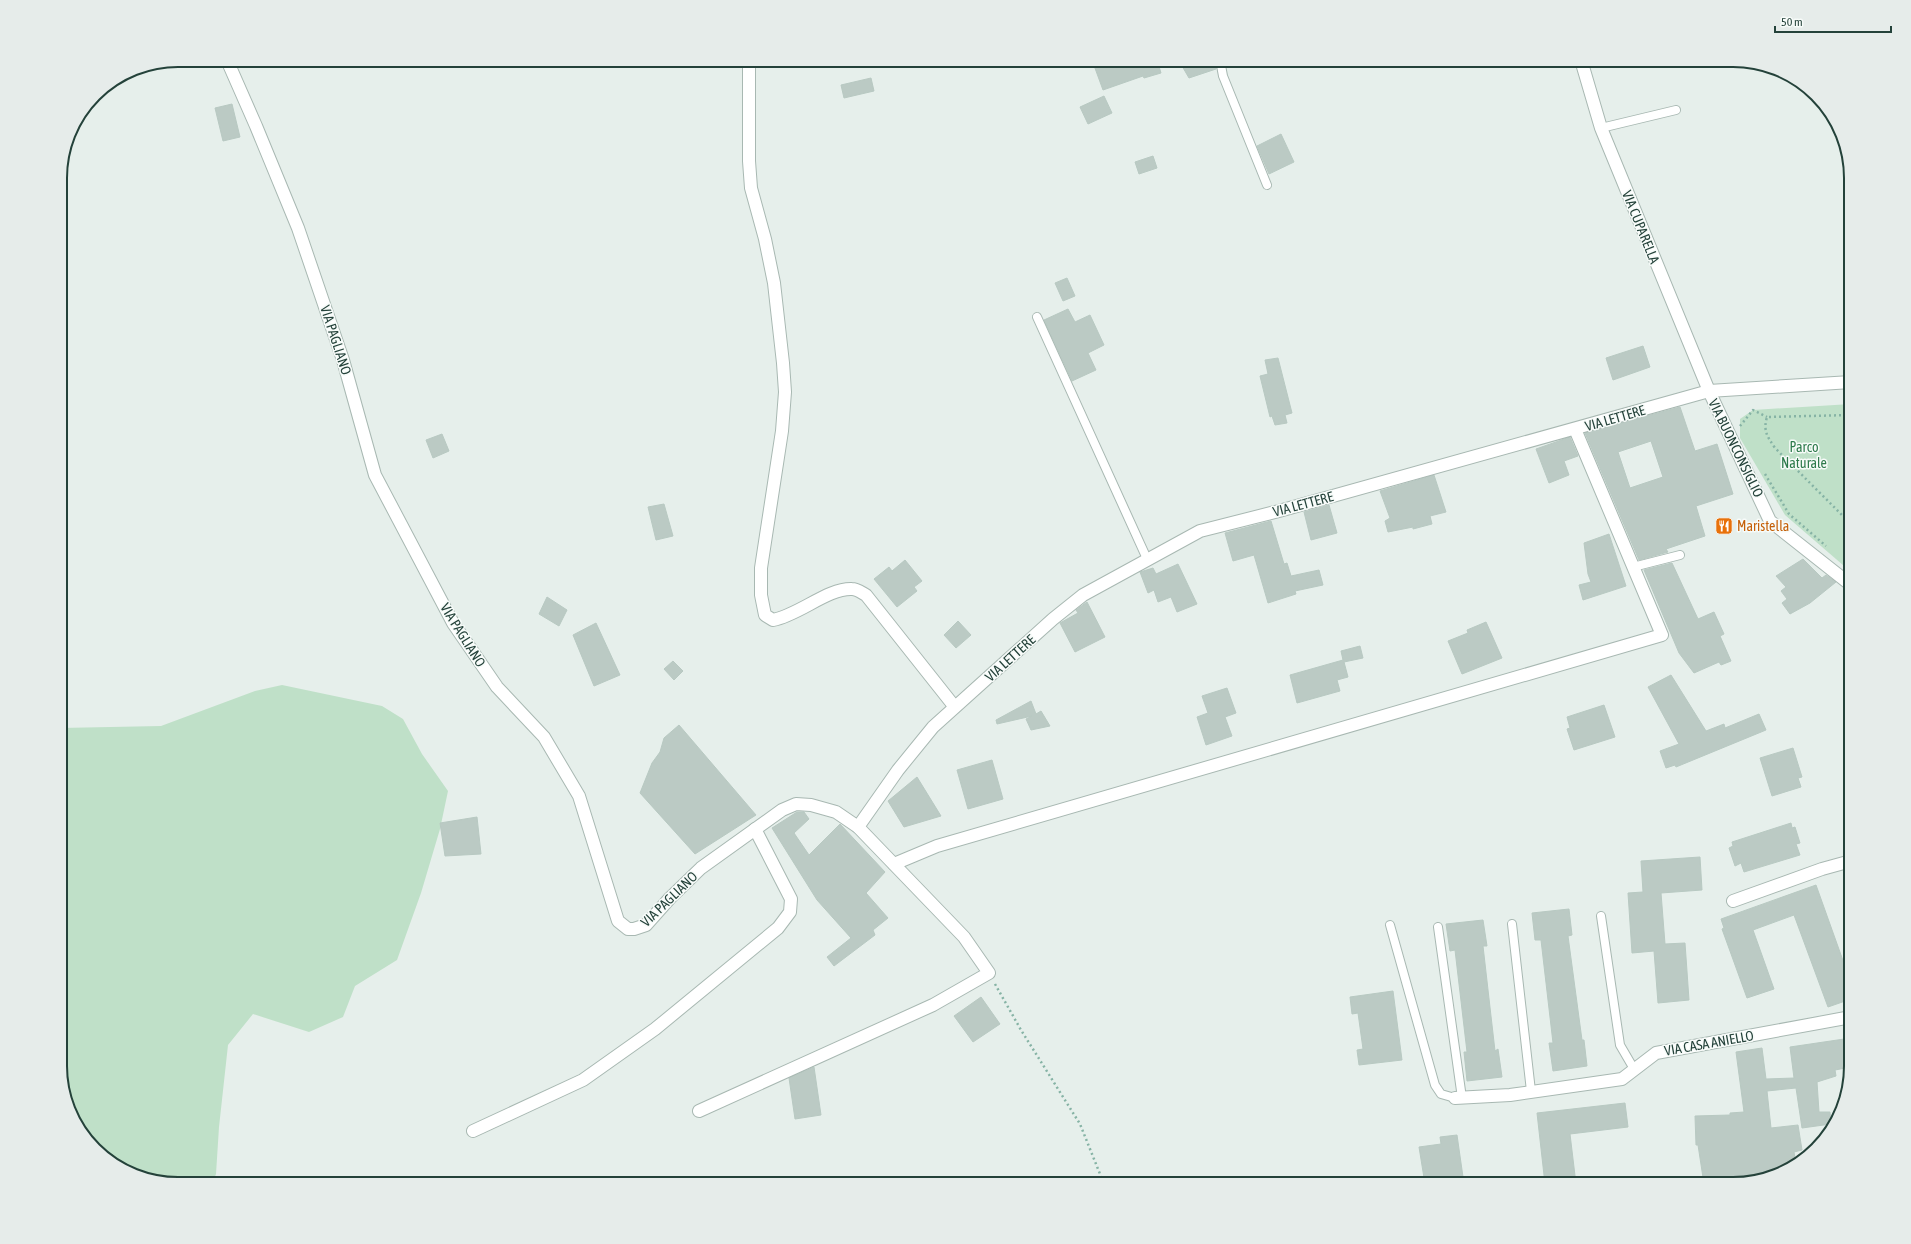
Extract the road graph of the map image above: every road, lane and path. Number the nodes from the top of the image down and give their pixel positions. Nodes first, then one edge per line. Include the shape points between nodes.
1 (230, 67) edge
2 (749, 67) edge
3 (1221, 67) edge
4 (1583, 67) edge
5 (1676, 110) dead end
6 (1601, 128) junction
7 (1267, 185) dead end
8 (1037, 317) dead end
9 (1844, 382) edge
10 (1709, 391) junction
11 (1844, 415) edge
12 (1767, 416) junction
13 (1575, 429) junction
14 (1741, 431) dead end
15 (1762, 470) dead end
16 (1844, 517) edge
17 (1828, 548) dead end
18 (1680, 555) dead end
19 (1148, 561) junction
20 (1633, 567) junction
21 (1844, 579) edge
22 (954, 706) junction
23 (858, 827) junction
24 (755, 828) junction
25 (1844, 863) edge
26 (894, 864) junction
27 (1733, 901) dead end
28 (1601, 916) dead end
29 (1512, 924) dead end
30 (1390, 925) dead end
31 (1438, 927) dead end
32 (989, 974) junction
33 (1844, 1018) edge
34 (1634, 1069) junction
35 (1531, 1091) junction
36 (1458, 1098) junction
37 (699, 1111) dead end
38 (473, 1131) dead end
39 (1101, 1177) edge

1 - 24 street, VIA PAGLIANO via 298,228 343,360 376,475 453,623 497,687 544,737 579,796 618,921 628,929 634,930 646,925 701,868
2 - 22 street via 751,188 774,283 785,392 782,431 761,568 761,595 765,615 773,620 784,618 839,590 854,589 866,595
3 - 7 lane
4 - 6 street, VIA CUPARELLA
5 - 6 lane
6 - 10 street, VIA CUPARELLA
8 - 19 lane
9 - 10 street, VIA LETTERE
10 - 13 street, VIA LETTERE
10 - 21 street, VIA BUONCONSIGLIO via 1770,521
11 - 12 path
12 - 14 path via 1753,410 1740,424
12 - 16 path via 1764,426 1775,448
13 - 19 street, VIA LETTERE via 1200,531
13 - 20 street
15 - 17 path via 1789,514
18 - 20 lane
19 - 22 street, VIA LETTERE via 1083,595
20 - 26 street via 1662,635 937,846
22 - 23 street, VIA LETTERE via 898,770
23 - 24 street, VIA PAGLIANO via 836,812 796,804
23 - 26 street, VIA PAGLIANO
24 - 38 street via 791,899 790,912 778,928 655,1029 583,1080
25 - 27 street
26 - 32 street, VIA PAGLIANO via 964,937
28 - 34 lane via 1620,1045
29 - 35 lane
30 - 36 lane via 1435,1085 1441,1094
31 - 36 lane
32 - 37 street via 933,1004
32 - 39 path via 1080,1124
33 - 34 street, VIA CASA ANIELLO via 1656,1053
34 - 35 street, VIA CASA ANIELLO via 1622,1079
35 - 36 street, VIA CASA ANIELLO

